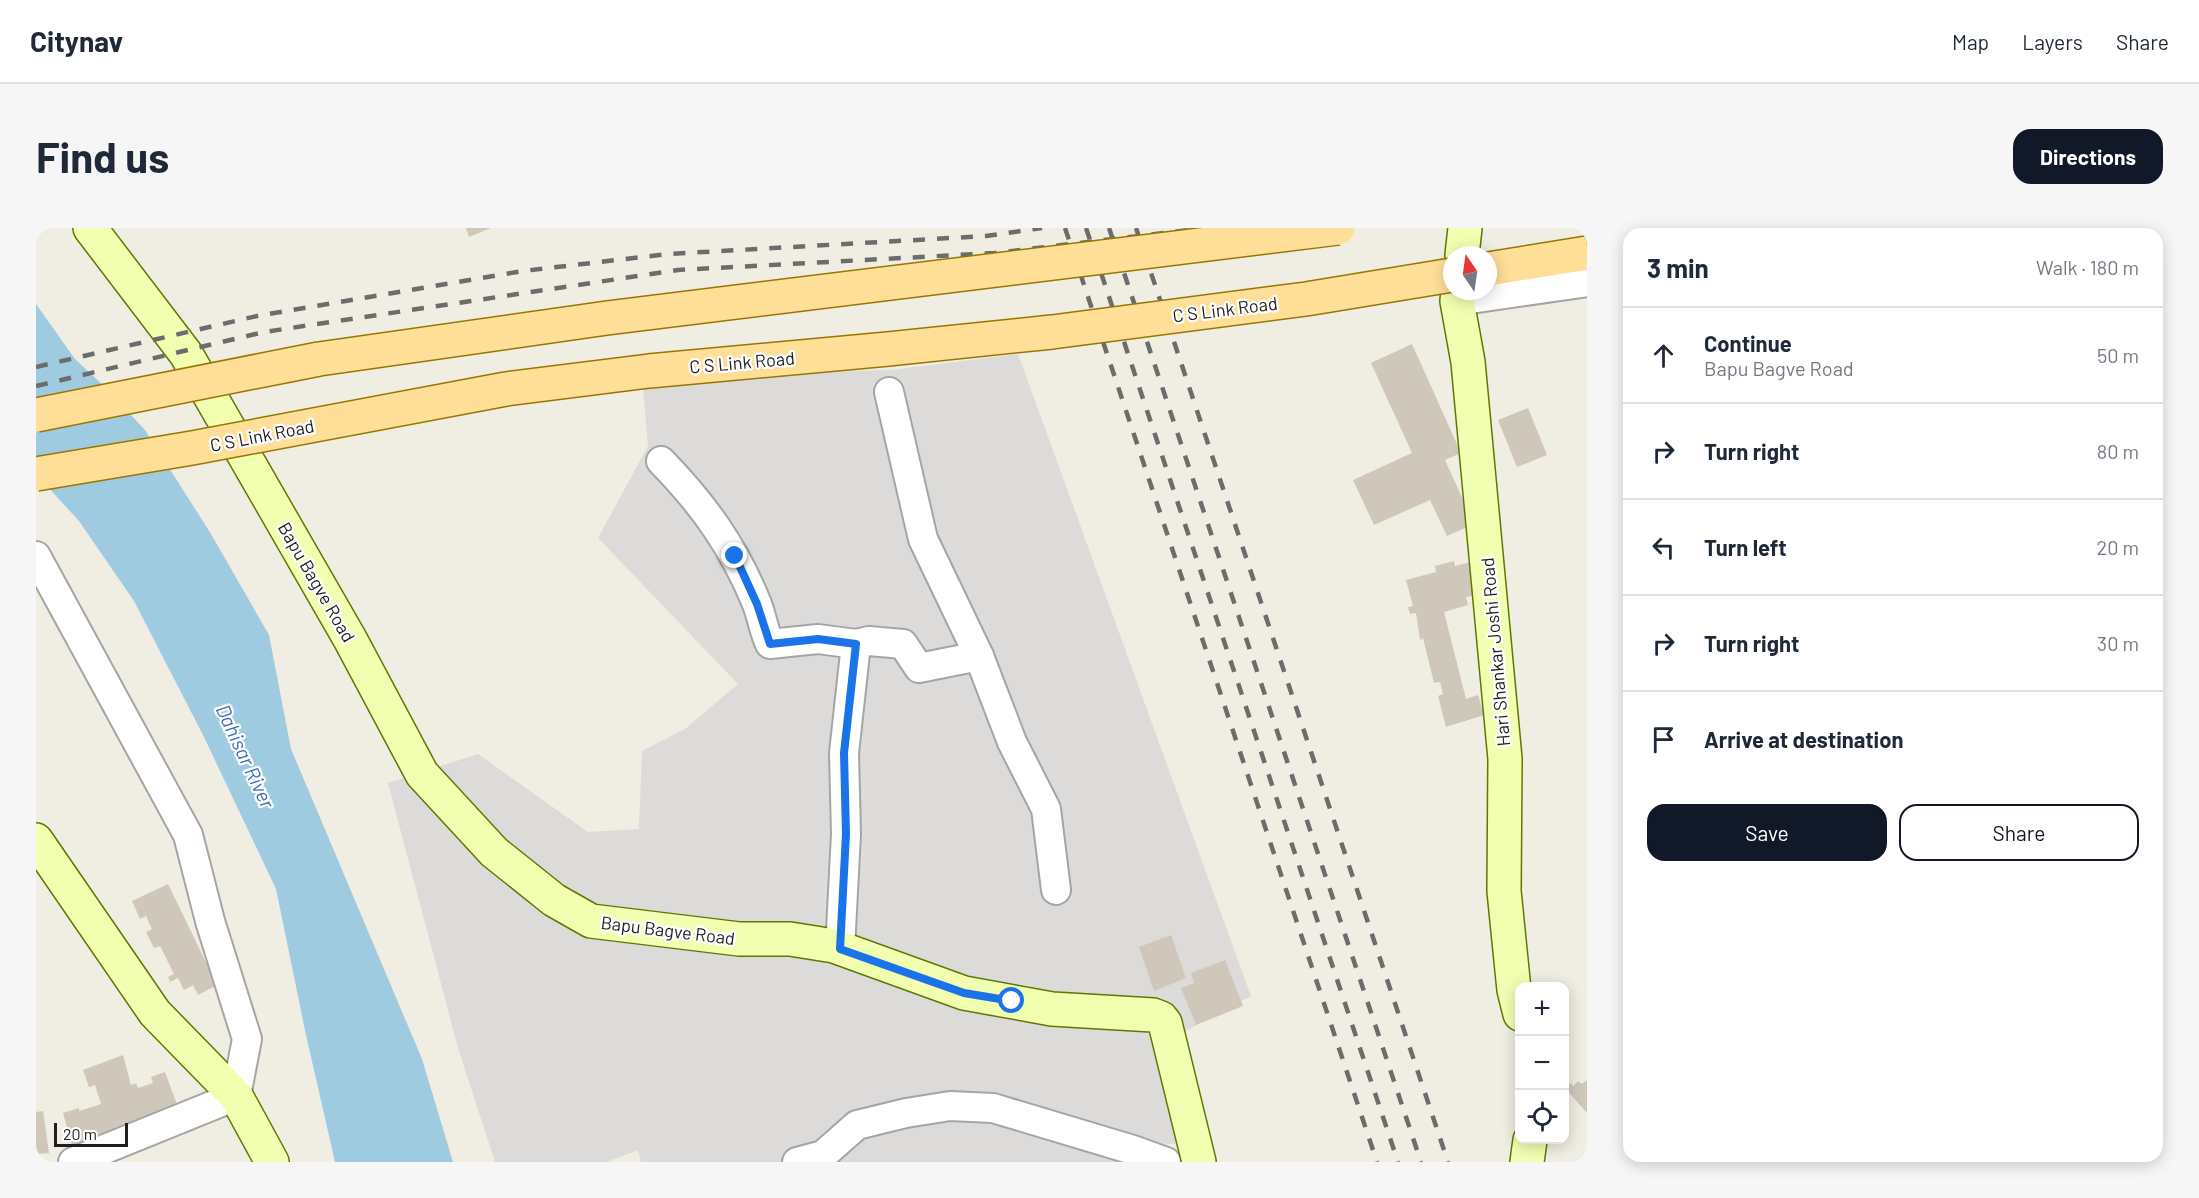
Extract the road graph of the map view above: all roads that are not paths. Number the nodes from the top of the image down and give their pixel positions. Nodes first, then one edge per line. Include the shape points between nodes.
1 (90, 228) edge
2 (1338, 228) edge
3 (1465, 228) edge
4 (1463, 246) edge
5 (1587, 253) edge
6 (1497, 268) edge
7 (1587, 282) edge
8 (1497, 287) edge
9 (1443, 290) edge
10 (1458, 300) edge
11 (889, 392) dead end
12 (36, 415) edge
13 (661, 461) dead end
14 (36, 474) edge
15 (36, 556) edge
16 (856, 644) junction
17 (979, 656) junction
18 (36, 840) edge
19 (1056, 890) dead end
20 (840, 949) junction
21 (1515, 994) edge
22 (236, 1095) junction
23 (1529, 1144) edge
24 (73, 1162) edge
25 (272, 1162) edge
26 (797, 1162) edge
27 (1166, 1162) edge
28 (1199, 1162) edge
29 (1527, 1162) edge

1 - 20 street, Bapu Bagve Road via 186,354 350,639 422,774 494,852 554,900 591,921 739,939 790,939
2 - 12 main road, bridge via 607,318 319,358
3 - 4 street
5 - 6 main road
7 - 8 street
9 - 14 main road, C S Link Road, bridge via 1306,299 1052,332 649,371 506,389
10 - 21 street, Hari Shankar Joshi Road via 1468,362 1505,759 1504,891
11 - 17 street via 923,539
13 - 16 street via 722,533 757,604 770,644 818,639
15 - 22 street via 188,836 247,1040
16 - 17 street via 903,644 919,668
16 - 20 street via 844,753 846,834
17 - 19 street via 1012,742 1046,809
18 - 22 street via 155,1013
20 - 28 street, Bapu Bagve Road via 964,993 1052,1009 1161,1018
22 - 24 street
22 - 25 street
23 - 29 street
26 - 27 street via 823,1155 857,1125 950,1106 993,1108

